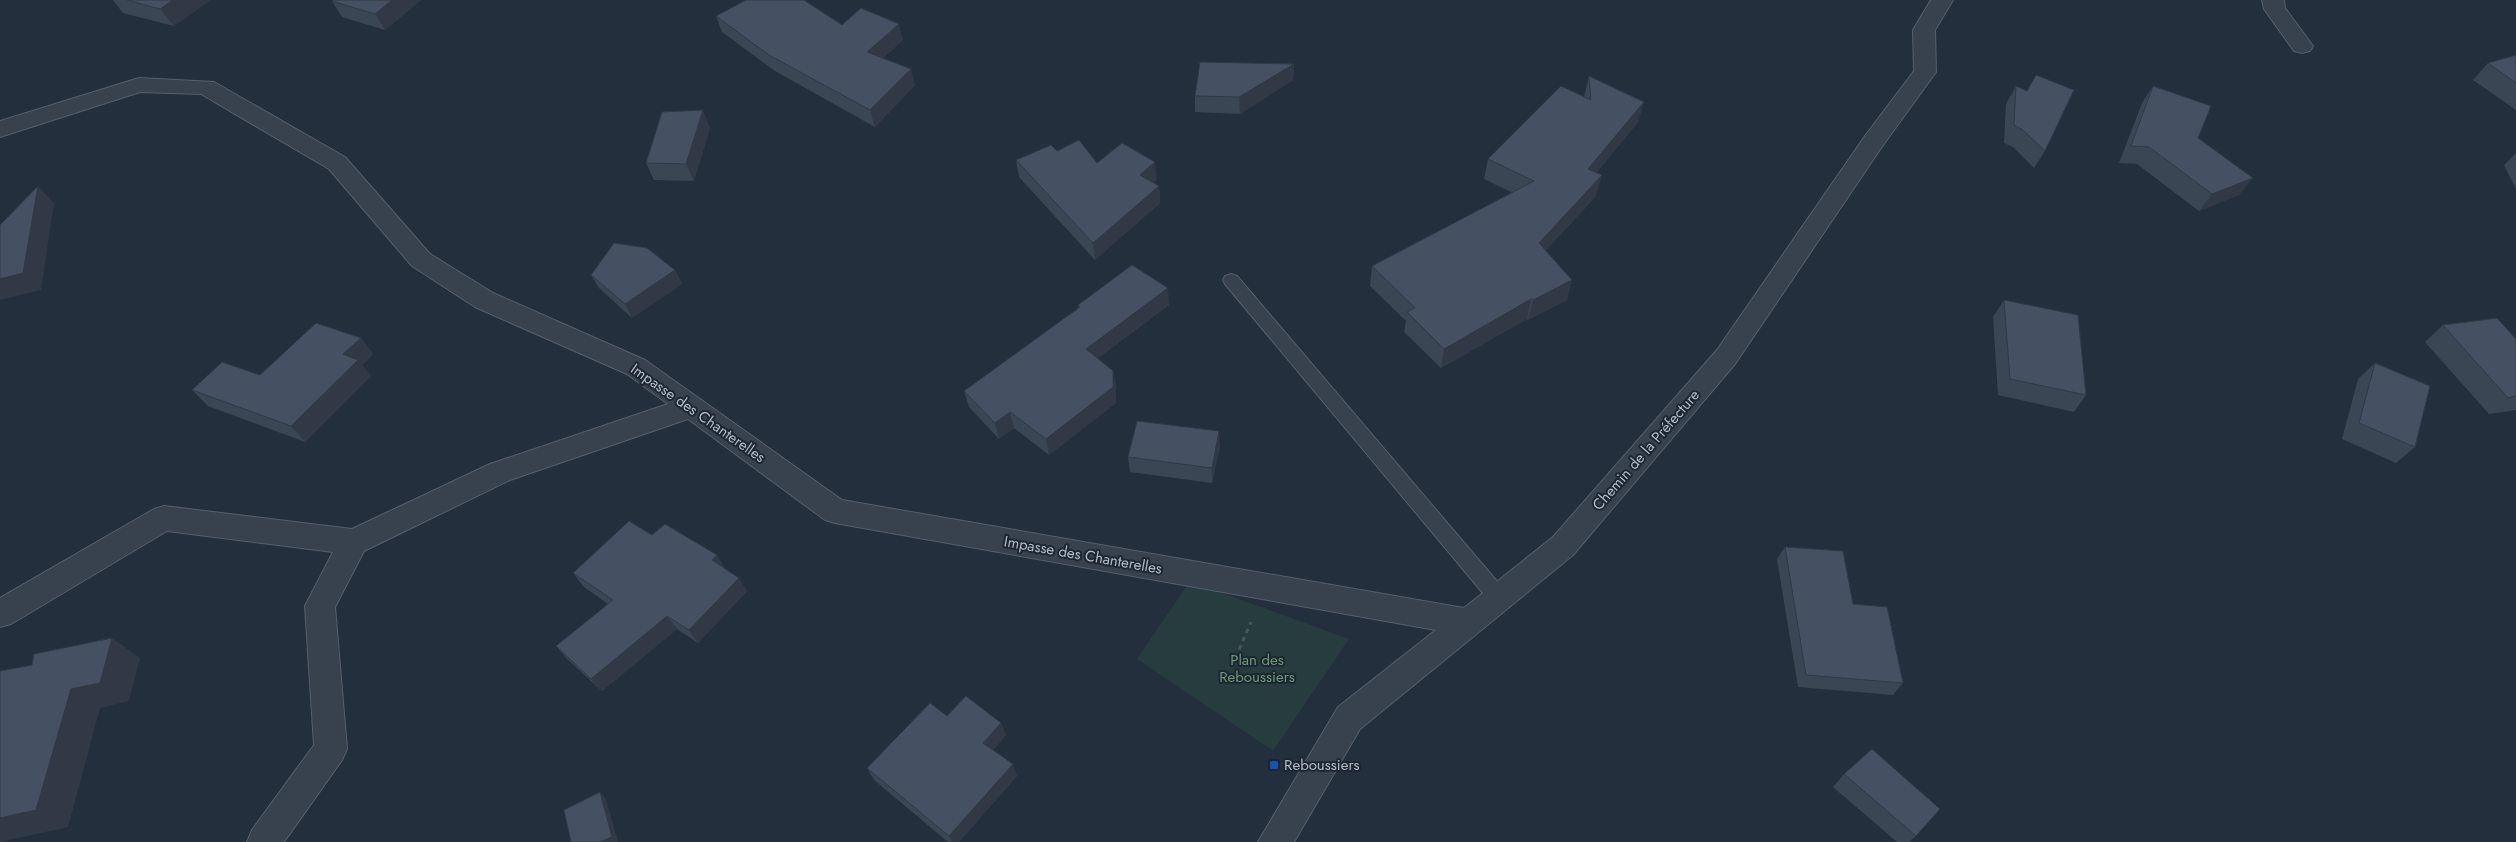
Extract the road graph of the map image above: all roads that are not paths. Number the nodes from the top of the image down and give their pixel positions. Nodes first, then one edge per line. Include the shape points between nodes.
1 (1942, 0) edge
2 (2273, 0) edge
3 (2302, 46) dead end
4 (0, 129) edge
5 (1230, 280) dead end
6 (692, 407) junction
7 (354, 542) junction
8 (1499, 598) junction
9 (0, 614) edge
10 (1468, 622) junction
11 (264, 842) edge
12 (1275, 842) edge

1 - 8 street, Chemin de la Préfecture via 1924,30 1925,72 1873,142 1726,357 1563,546
2 - 3 street via 2275,9
4 - 6 street, Impasse des Chanterelles via 139,85 206,87 337,163 421,260 484,300 636,367
5 - 8 lane
6 - 7 street via 500,472
6 - 10 street, Impasse des Chanterelles via 835,511
7 - 9 street via 164,518
7 - 11 street via 320,606 331,749
8 - 10 street, Chemin de la Préfecture
10 - 12 street, Chemin de la Préfecture via 1349,718

